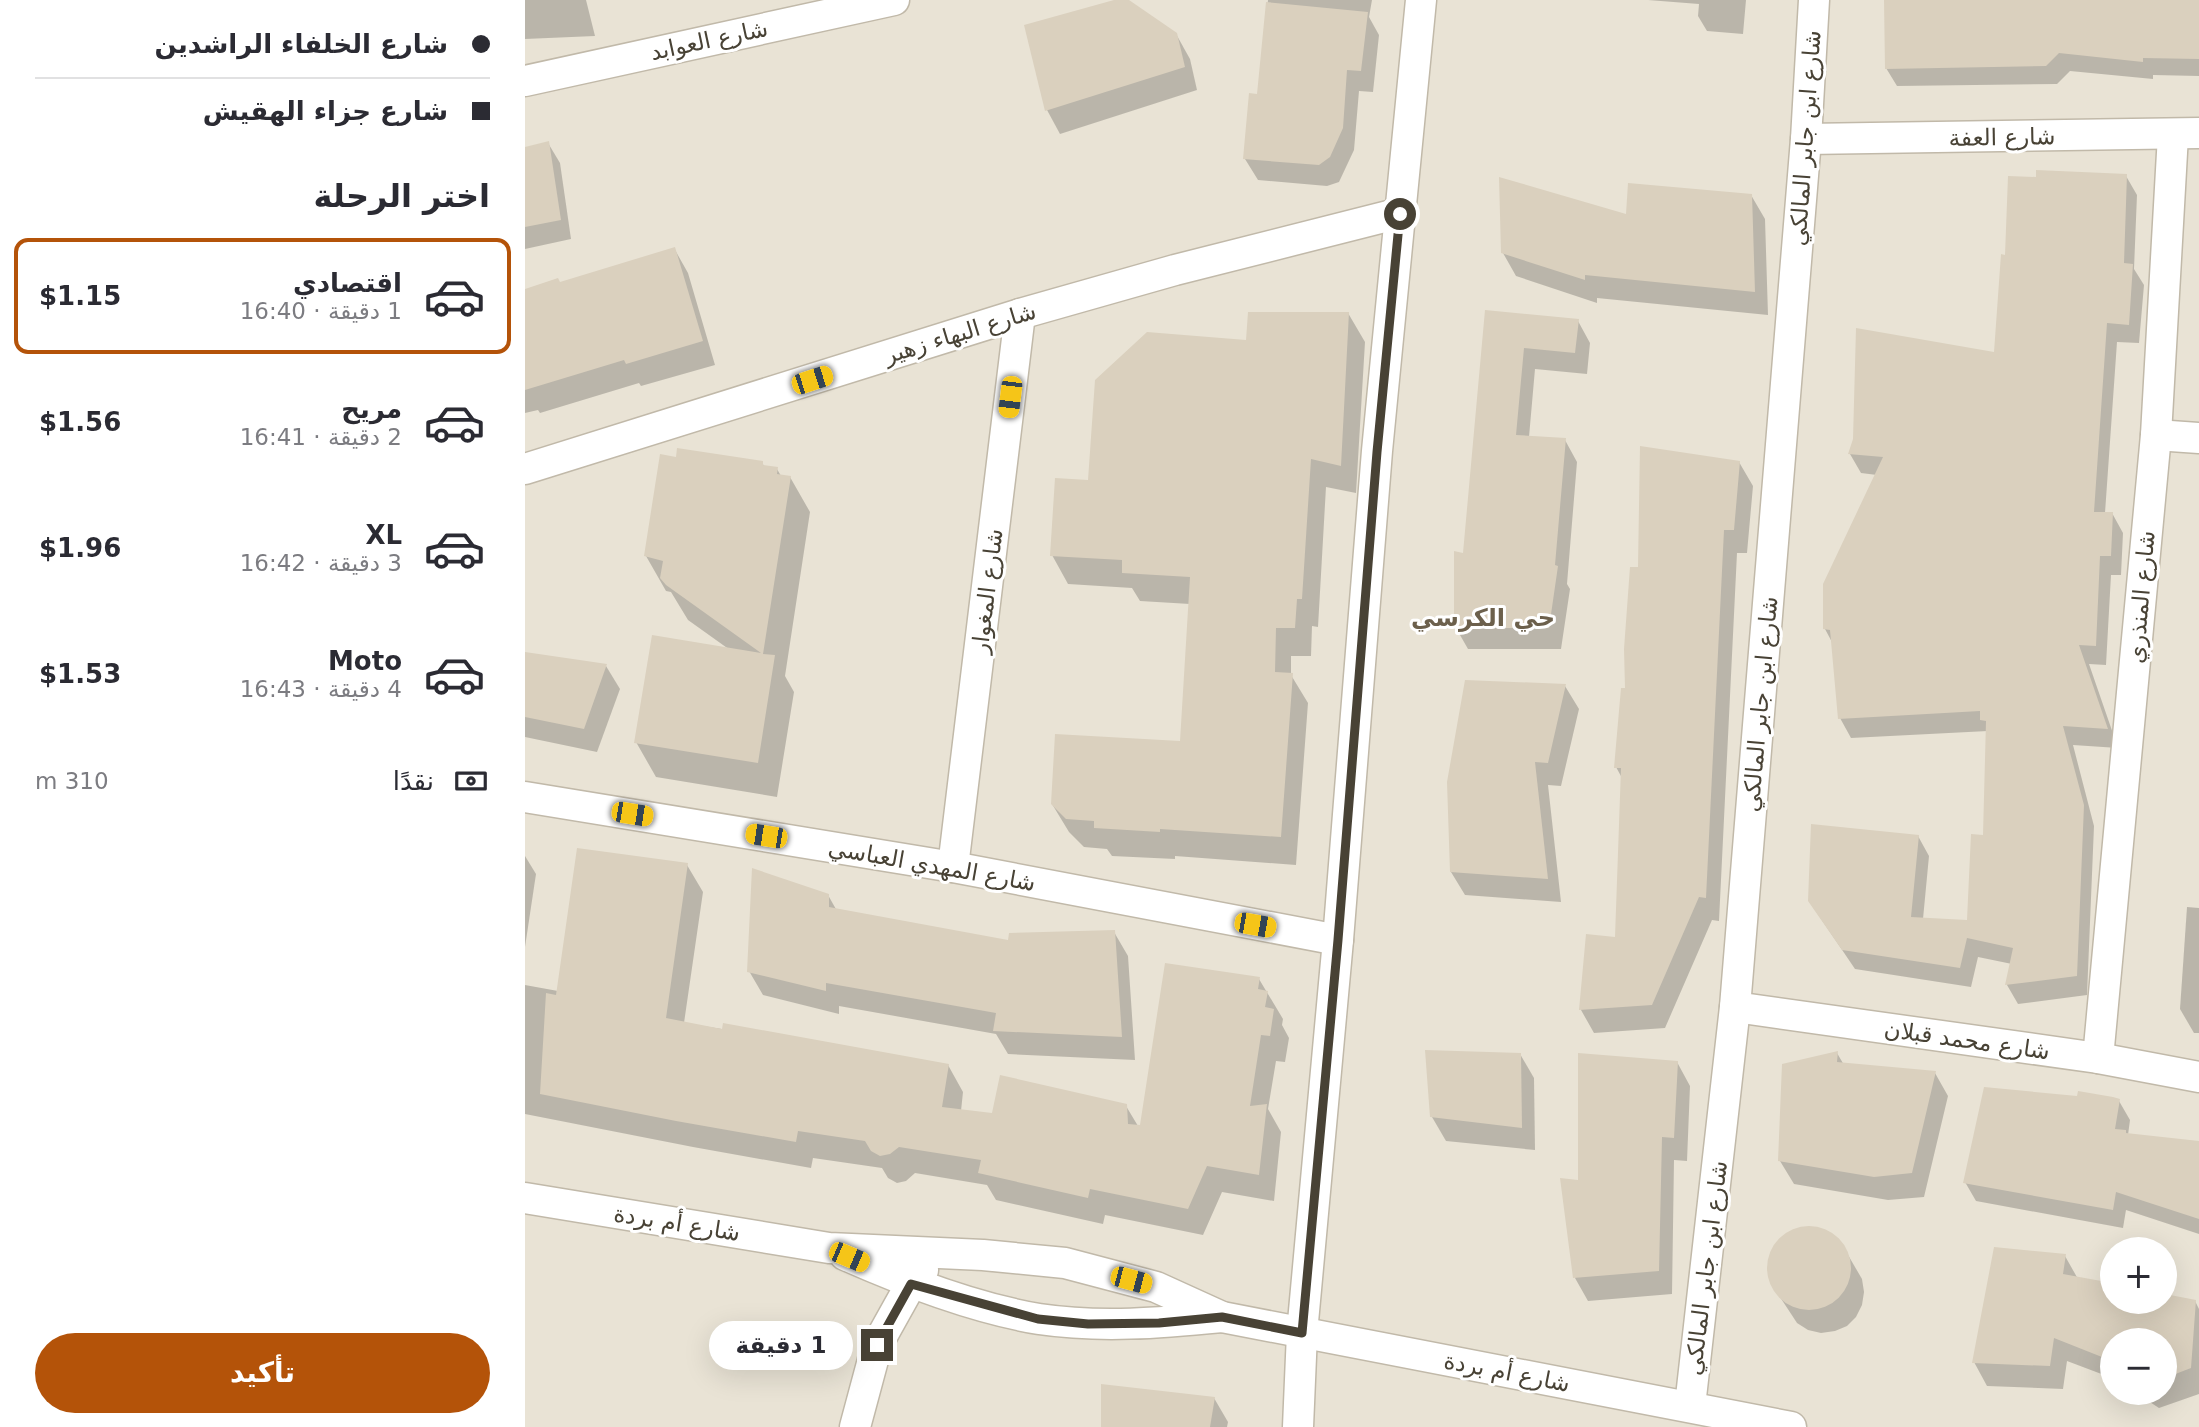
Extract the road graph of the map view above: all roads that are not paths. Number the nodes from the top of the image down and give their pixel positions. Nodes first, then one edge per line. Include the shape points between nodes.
1 (894, 0) edge
2 (1421, 0) edge
3 (1814, 0) edge
4 (525, 81) edge
5 (2186, 134) edge
6 (1806, 139) junction
7 (1400, 214) junction
8 (1020, 314) junction
9 (2156, 435) junction
10 (2199, 438) edge
11 (525, 469) edge
12 (525, 797) edge
13 (953, 867) junction
14 (1338, 940) junction
15 (1735, 1007) junction
16 (2098, 1058) junction
17 (2199, 1077) edge
18 (525, 1198) edge
19 (829, 1248) junction
20 (936, 1253) junction
21 (911, 1284) junction
22 (1222, 1317) junction
23 (1302, 1333) junction
24 (1690, 1406) junction
25 (855, 1427) edge
26 (1298, 1427) edge
27 (1791, 1427) edge

1 - 4 street, شارع العوابد
2 - 7 street
3 - 6 street, شارع ابن جابر المالكي
5 - 6 street, شارع العفة
5 - 9 street, شارع المنذري
6 - 15 street, شارع ابن جابر المالكي
7 - 8 street, شارع البهاء زهير
7 - 14 street
8 - 11 street, شارع البهاء زهير
8 - 13 street, شارع المغوار
9 - 10 street
9 - 16 street, شارع المنذري
12 - 13 street, شارع المهدي العباسي
13 - 14 street, شارع المهدي العباسي
14 - 23 street
15 - 16 street, شارع محمد قبلان
15 - 24 street, شارع ابن جابر المالكي
16 - 17 street, شارع محمد قبلان
18 - 19 street, شارع أم بردة
19 - 20 street, شارع أم بردة
19 - 21 street, شارع أم بردة
20 - 21 street
20 - 22 street, شارع أم بردة via 1065,1263 1156,1287
21 - 22 street, شارع أم بردة via 1038,1319 1088,1324
21 - 25 street via 877,1345
22 - 23 street, شارع أم بردة
23 - 24 street, شارع أم بردة
23 - 26 street
24 - 27 street, شارع أم بردة

